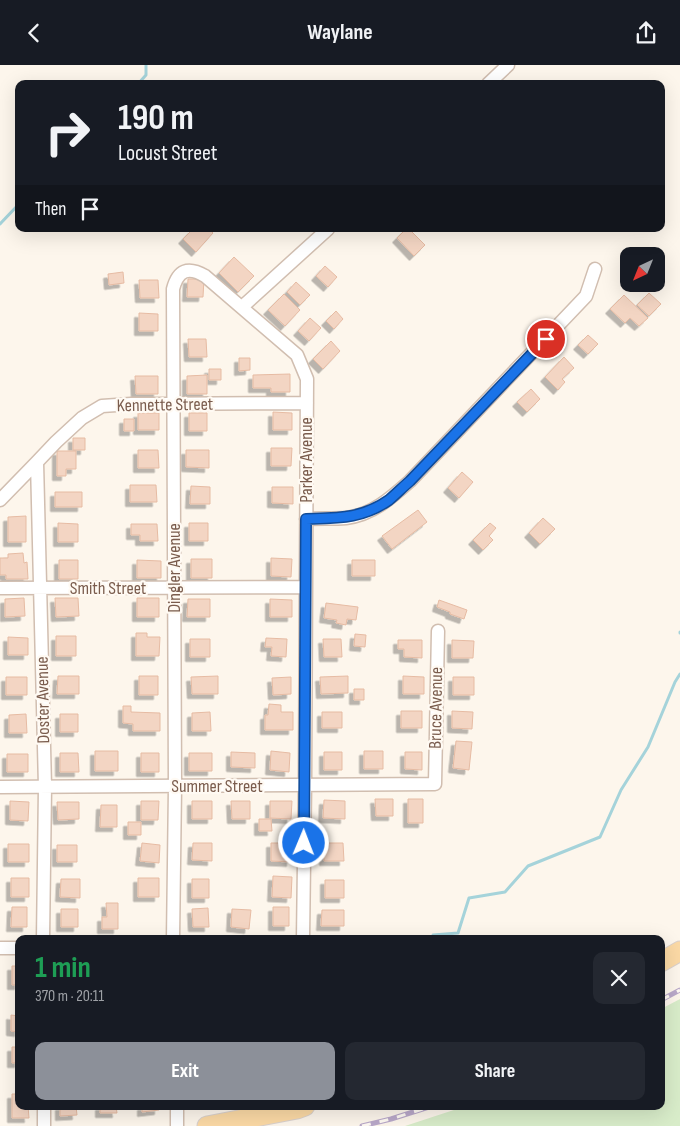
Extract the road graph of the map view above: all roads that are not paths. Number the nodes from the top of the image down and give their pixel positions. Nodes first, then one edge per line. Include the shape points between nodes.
1 (508, 65) edge
2 (492, 80) edge
3 (325, 232) edge
4 (595, 269) dead end
5 (242, 307) junction
6 (307, 403) junction
7 (173, 404) junction
8 (37, 462) junction
9 (0, 500) edge
10 (306, 519) junction
11 (0, 587) edge
12 (306, 587) junction
13 (41, 588) junction
14 (174, 588) junction
15 (438, 631) dead end
16 (435, 784) joint
17 (305, 785) junction
18 (0, 787) edge
19 (45, 787) junction
20 (175, 787) junction
21 (43, 935) edge
22 (174, 935) edge
23 (302, 935) edge
24 (0, 948) edge
25 (15, 948) edge
26 (680, 951) edge
27 (665, 960) edge
28 (44, 1110) edge
29 (177, 1110) edge
30 (292, 1110) edge
31 (44, 1126) edge
32 (177, 1126) edge
33 (207, 1126) edge

1 - 2 street
3 - 5 street
4 - 10 street via 586,296 389,500 367,512 347,517
5 - 6 street, Parker Avenue via 297,355 307,379
5 - 7 street, Dingler Avenue via 195,271 184,271 176,279 173,289
6 - 7 street, Kennette Street
6 - 10 street, Parker Avenue
7 - 8 street, Kennette Street via 102,406 82,418
7 - 14 street, Dingler Avenue
8 - 9 street, Kennette Street
8 - 13 street, Doster Avenue
10 - 12 street, Parker Avenue
11 - 13 street, Smith Street
12 - 14 street, Smith Street
12 - 17 street, Parker Avenue
13 - 14 street, Smith Street
13 - 19 street, Doster Avenue
14 - 20 street, Dingler Avenue
15 - 16 street, Bruce Avenue
16 - 17 street, Summer Street
17 - 20 street, Summer Street
17 - 23 street, Parker Avenue
18 - 19 street, Summer Street
19 - 20 street, Summer Street
19 - 21 street, Doster Avenue
20 - 22 street, Dingler Avenue
24 - 25 street
26 - 27 main road
28 - 31 street
29 - 32 street
30 - 33 main road

